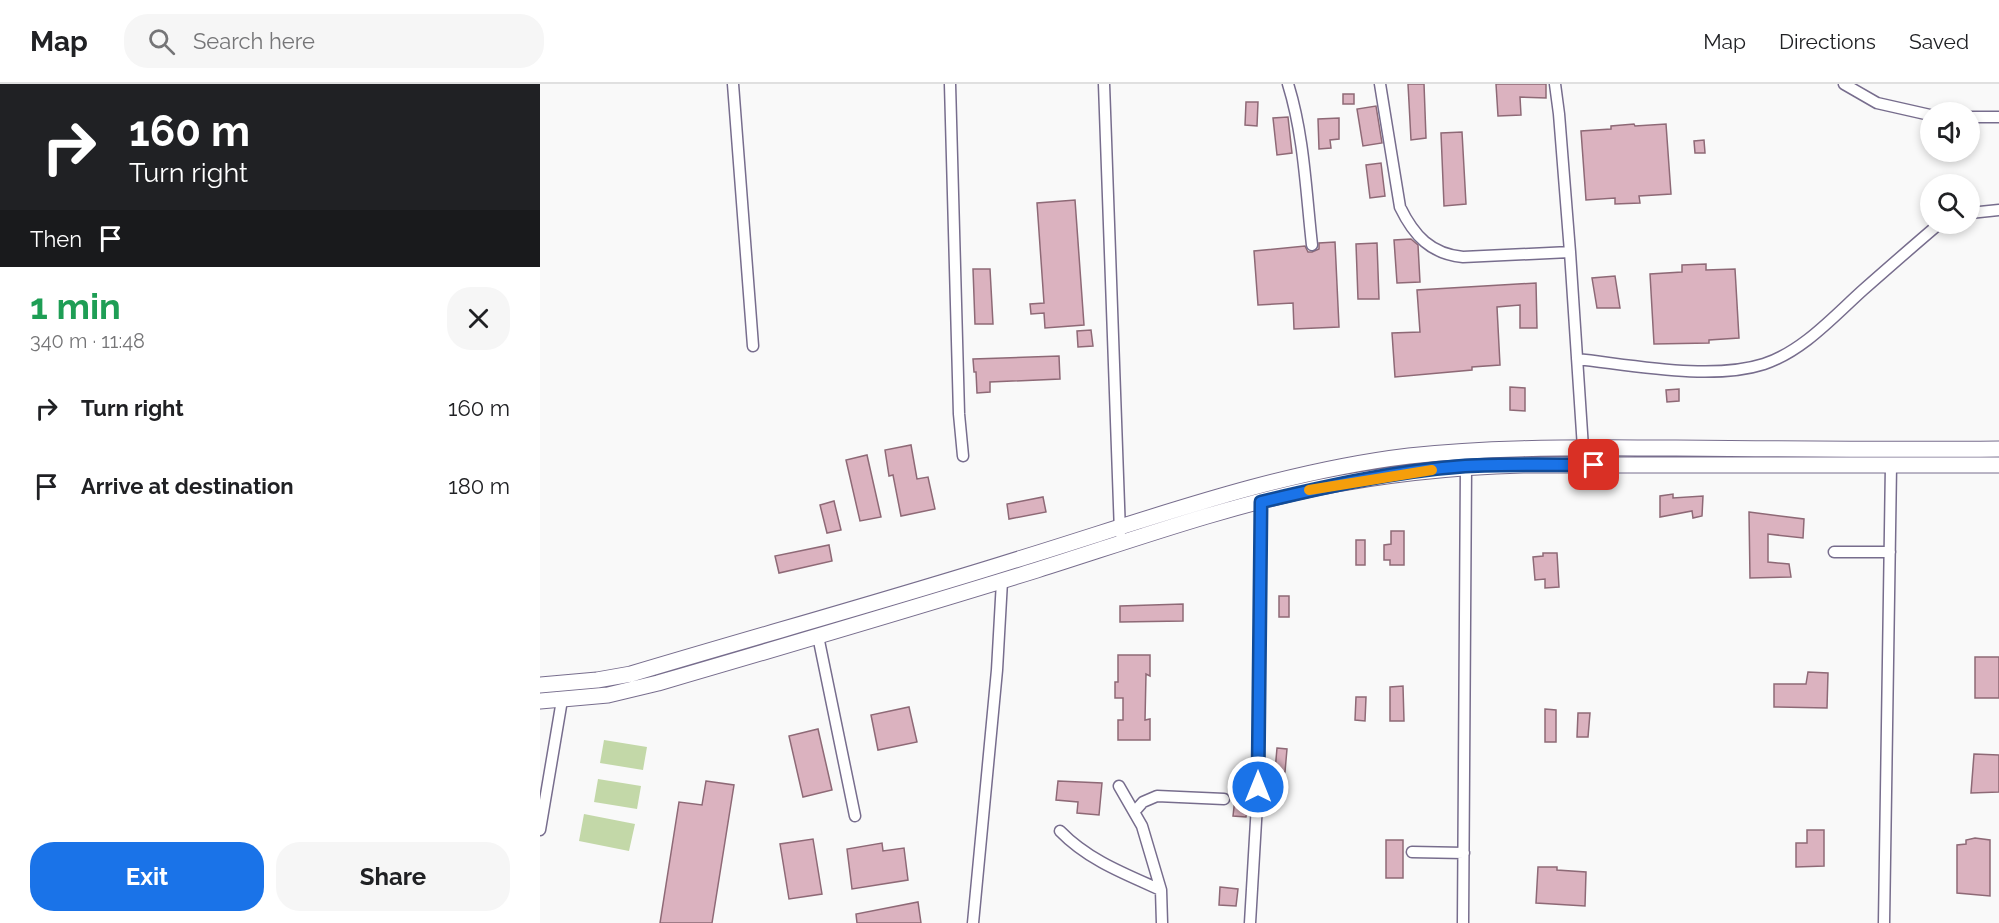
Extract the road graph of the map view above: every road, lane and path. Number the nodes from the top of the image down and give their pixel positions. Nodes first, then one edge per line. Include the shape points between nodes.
1 (733, 84) edge
2 (950, 84) edge
3 (1104, 84) edge
4 (1288, 84) edge
5 (1380, 84) edge
6 (1555, 84) edge
7 (1844, 84) edge
8 (1920, 113) edge
9 (1980, 117) edge
10 (1999, 117) edge
11 (1999, 210) edge
12 (1980, 212) edge
13 (1927, 234) edge
14 (1312, 245) dead end
15 (1570, 252) junction
16 (753, 346) dead end
17 (1577, 359) junction
18 (1582, 448) junction
19 (1999, 449) edge
20 (963, 456) dead end
21 (1891, 465) junction
22 (1999, 465) edge
23 (1466, 466) junction
24 (1261, 502) junction
25 (1120, 528) junction
26 (1121, 544) junction
27 (1834, 552) dead end
28 (1890, 552) junction
29 (1002, 581) junction
30 (818, 636) junction
31 (540, 685) edge
32 (540, 700) edge
33 (562, 700) junction
34 (1119, 786) dead end
35 (1224, 799) dead end
36 (1135, 812) junction
37 (855, 816) dead end
38 (540, 830) edge
39 (1060, 831) dead end
40 (1412, 852) dead end
41 (1464, 853) junction
42 (1161, 890) junction
43 (973, 923) edge
44 (1162, 923) edge
45 (1250, 923) edge
46 (1463, 923) edge
47 (1884, 923) edge

1 - 16 street
2 - 20 street
3 - 25 street
4 - 14 street via 1301,146
5 - 15 street via 1400,207 1432,248 1447,255 1463,256
6 - 15 street
7 - 8 street via 1877,103
9 - 10 street
11 - 12 street
13 - 17 street via 1808,339 1784,356 1763,364 1680,370
15 - 17 street
17 - 18 street
18 - 19 main road
18 - 25 main road via 1465,451 1337,468
21 - 22 main road
21 - 23 main road
21 - 28 street
23 - 24 main road via 1356,481
23 - 41 street
24 - 26 main road
24 - 45 street via 1258,787
25 - 26 street
25 - 31 main road via 631,674
26 - 29 main road
27 - 28 street
28 - 47 street
29 - 30 main road
29 - 43 street
30 - 33 main road via 658,683 608,695
30 - 37 street
32 - 33 main road
33 - 38 street
34 - 36 street
35 - 36 street via 1157,796 1143,802
36 - 42 street
39 - 42 street via 1080,850 1105,865
40 - 41 street
41 - 46 street
42 - 44 street

